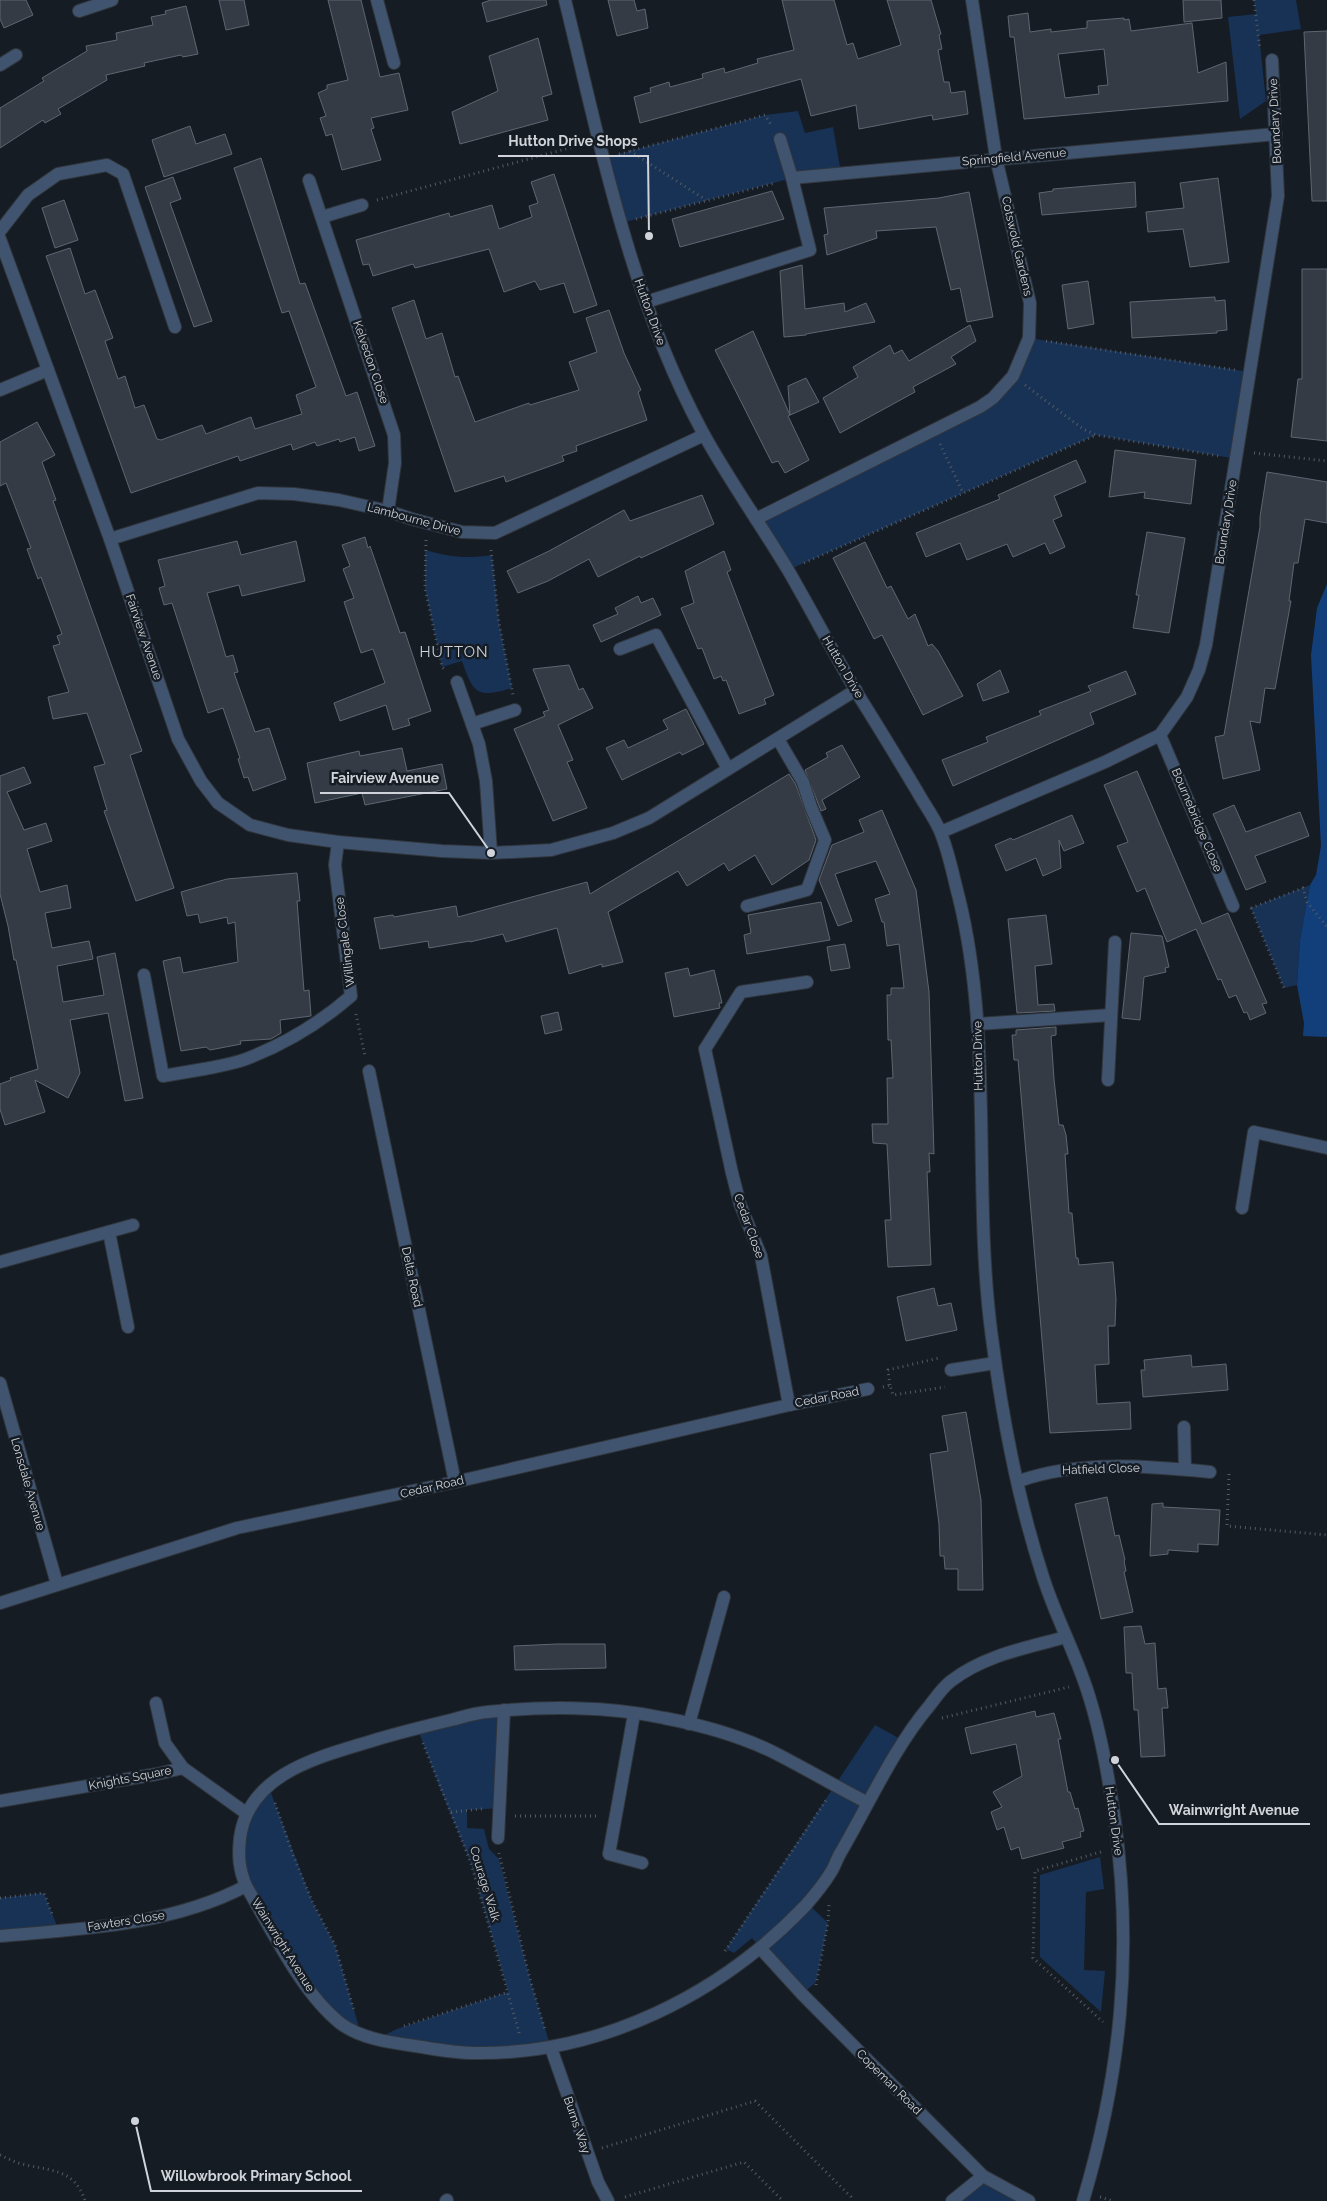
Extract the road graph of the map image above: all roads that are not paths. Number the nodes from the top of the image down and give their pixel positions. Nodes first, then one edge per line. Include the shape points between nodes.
1 (112, 0) edge
2 (377, 0) edge
3 (565, 0) edge
4 (972, 0) edge
5 (79, 11) dead end
6 (16, 55) dead end
7 (1272, 60) road end
8 (394, 63) dead end
9 (0, 65) edge
10 (1276, 134) junction
11 (780, 139) road end
12 (996, 158) junction
13 (792, 178) junction
14 (309, 180) dead end
15 (362, 204) road end
16 (322, 217) junction
17 (0, 231) edge
18 (0, 239) edge
19 (646, 302) junction
20 (175, 327) dead end
21 (48, 370) junction
22 (0, 390) edge
23 (704, 435) junction
24 (388, 511) junction
25 (756, 519) junction
26 (110, 539) junction
27 (620, 649) dead end
28 (458, 682) road end
29 (856, 690) junction
30 (515, 710) road end
31 (472, 724) junction
32 (1160, 735) junction
33 (778, 739) junction
34 (728, 770) junction
35 (940, 832) junction
36 (338, 842) junction
37 (491, 854) junction
38 (747, 906) dead end
39 (1234, 906) road end
40 (1115, 942) dead end
41 (144, 975) dead end
42 (807, 982) dead end
43 (1111, 1015) junction
44 (978, 1024) junction
45 (369, 1071) road end
46 (1108, 1080) dead end
47 (1327, 1148) edge
48 (1242, 1208) dead end
49 (133, 1225) dead end
50 (109, 1232) junction
51 (0, 1262) edge
52 (128, 1327) dead end
53 (995, 1363) junction
54 (948, 1371) road end
55 (0, 1384) edge
56 (868, 1389) road end
57 (788, 1405) junction
58 (1184, 1427) dead end
59 (1185, 1469) junction
60 (1210, 1472) road end
61 (1019, 1481) junction
62 (455, 1482) junction
63 (57, 1584) junction
64 (724, 1597) dead end
65 (0, 1603) edge
66 (1066, 1637) junction
67 (156, 1703) dead end
68 (504, 1710) junction
69 (634, 1714) junction
70 (689, 1724) junction
71 (183, 1768) junction
72 (0, 1801) edge
73 (868, 1803) junction
74 (246, 1814) junction
75 (498, 1838) road end
76 (642, 1863) dead end
77 (246, 1886) junction
78 (0, 1936) edge
79 (761, 1949) junction
80 (551, 2048) junction
81 (983, 2176) junction
82 (605, 2196) edge
83 (952, 2201) edge
84 (1029, 2201) edge
85 (1082, 2201) edge

1 - 5 street
2 - 8 street
3 - 19 street, Hutton Drive via 621,223
4 - 12 street, Cotswold Gardens
6 - 9 street
7 - 10 street, Boundary Drive
10 - 12 street, Springfield Avenue
10 - 32 street, Boundary Drive via 1278,196 1206,645 1187,697
11 - 13 street
12 - 13 street, Springfield Avenue
12 - 25 street, Cotswold Gardens via 1030,303 1029,338 1013,376 994,398 980,407
13 - 19 street via 810,250
14 - 16 street, Kelvedon Close
15 - 16 street
16 - 24 street, Kelvedon Close via 394,435 395,462
17 - 20 street via 28,194 58,174 107,165 124,174
18 - 21 street, Fairview Avenue
19 - 23 street, Hutton Drive via 670,367
21 - 22 street
21 - 26 street, Fairview Avenue
23 - 24 street, Lambourne Drive via 517,524 488,533 462,532
23 - 25 street, Hutton Drive
24 - 26 street, Lambourne Drive via 339,500 258,493
25 - 29 street, Hutton Drive
26 - 36 street, Fairview Avenue via 178,739 200,781 218,803 250,825 288,835
27 - 34 street via 656,635
28 - 31 street
29 - 33 street, Fairview Avenue
29 - 35 street, Hutton Drive
30 - 31 street
31 - 37 street via 486,782
32 - 35 street, Boundary Drive via 1105,762
32 - 39 street, Bournebridge Close
33 - 34 street, Fairview Avenue
33 - 38 street via 802,782 825,840 807,890
34 - 37 street, Fairview Avenue via 649,818 613,833 551,850
35 - 44 street, Hutton Drive via 964,922 973,968
36 - 37 street, Fairview Avenue
36 - 41 street, Willingale Close via 336,865 351,996 334,1011 289,1040 244,1060 163,1076
40 - 43 street
42 - 57 street, Cedar Close via 741,992 705,1049 740,1204 761,1256
43 - 44 street
43 - 46 street
44 - 53 street, Hutton Drive via 985,1279
45 - 62 street, Delta Road
47 - 48 street via 1254,1132
49 - 50 street
50 - 51 street
50 - 52 street
53 - 54 street
53 - 61 street, Hutton Drive
55 - 63 street, Lonsdale Avenue
56 - 57 street, Cedar Road
57 - 62 street, Cedar Road
58 - 59 street
59 - 60 street, Hatfield Close
59 - 61 street, Hatfield Close via 1085,1467 1046,1472
61 - 66 street, Hutton Drive via 1035,1550
62 - 63 street, Cedar Road via 237,1528
63 - 65 street, Cedar Road
64 - 70 street
66 - 73 street, Wainwright Avenue via 1014,1649 976,1665 949,1682 914,1725
66 - 85 street, Hutton Drive via 1084,1683 1103,1748 1118,1847 1124,1963 1118,2036 1106,2114
67 - 71 street via 165,1743
68 - 69 street, Wainwright Avenue via 544,1708
68 - 74 street, Wainwright Avenue via 417,1727 308,1761 268,1785
68 - 75 street
69 - 70 street, Wainwright Avenue
69 - 76 street via 609,1854
70 - 73 street, Wainwright Avenue via 774,1753
71 - 72 street, Knights Square
71 - 74 street, Knights Square
73 - 79 street, Wainwright Avenue via 831,1872 807,1904
74 - 77 street, Wainwright Avenue via 238,1853
77 - 78 street, Fawters Close via 221,1899 179,1912 119,1924
77 - 80 street, Wainwright Avenue via 298,1975 341,2024 376,2039 454,2052 475,2054
79 - 80 street, Wainwright Avenue via 676,2003 589,2040
79 - 81 street, Copeman Road
80 - 82 street, Burns Way
81 - 83 street
81 - 84 street, Copeman Road

